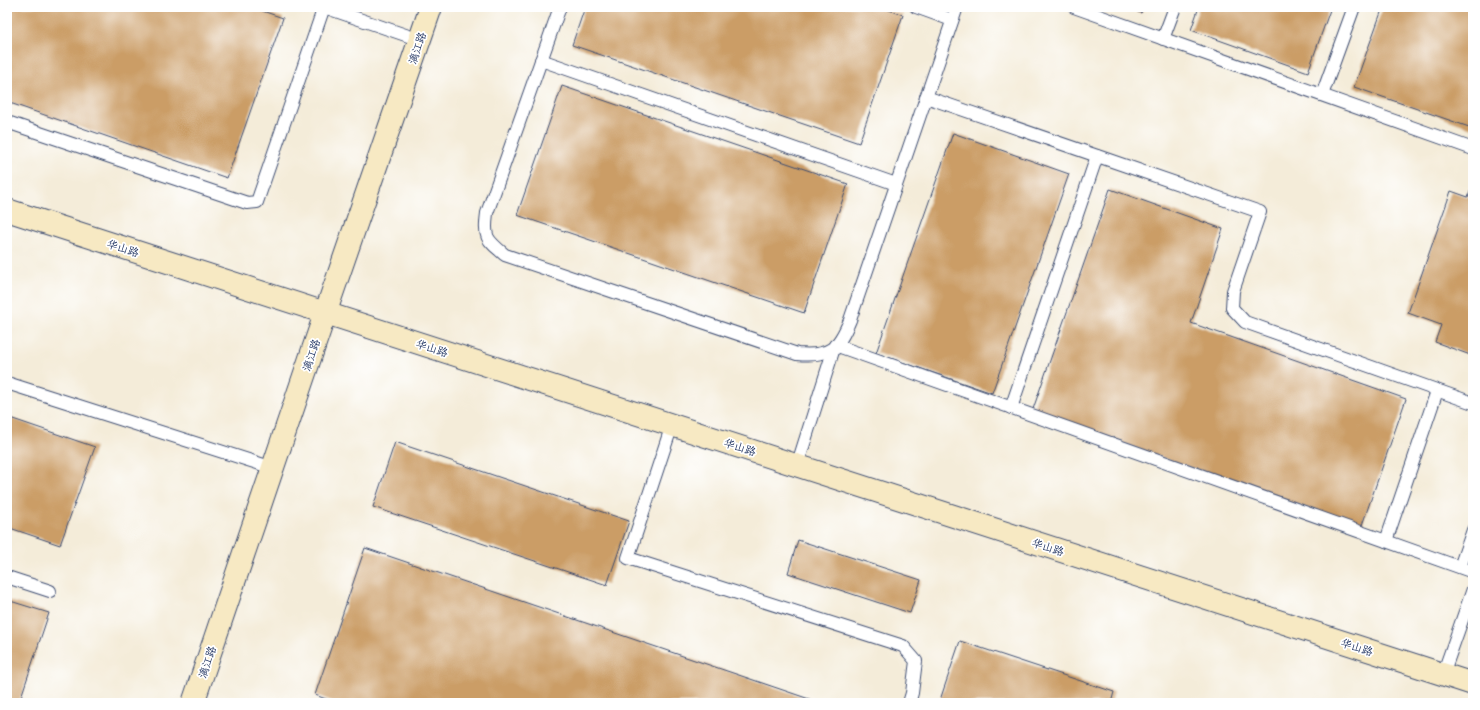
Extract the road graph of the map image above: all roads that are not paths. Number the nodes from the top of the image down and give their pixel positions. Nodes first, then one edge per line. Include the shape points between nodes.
1 (324, 7) edge
2 (431, 7) edge
3 (560, 7) edge
4 (916, 7) edge
5 (957, 7) edge
6 (1074, 7) edge
7 (1175, 7) edge
8 (1354, 7) edge
9 (952, 20) junction
10 (1163, 39) junction
11 (420, 40) junction
12 (541, 60) junction
13 (1322, 95) junction
14 (926, 96) junction
15 (7, 122) edge
16 (1473, 149) edge
17 (1097, 156) junction
18 (896, 184) junction
19 (7, 210) edge
20 (325, 314) junction
21 (835, 345) junction
22 (7, 383) edge
23 (1438, 391) junction
24 (1473, 403) edge
25 (1012, 408) junction
26 (672, 425) junction
27 (797, 466) junction
28 (273, 468) junction
29 (1473, 530) edge
30 (1386, 541) junction
31 (1460, 567) junction
32 (1473, 572) edge
33 (7, 577) edge
34 (1473, 589) edge
35 (50, 591) dead end
36 (1443, 674) junction
37 (1473, 684) edge
38 (193, 703) edge
39 (908, 703) edge

1 - 11 lane
1 - 15 lane via 257,202 247,203
2 - 11 street, 漓江路
3 - 12 lane
4 - 9 lane
5 - 9 lane
6 - 10 lane
7 - 10 lane
8 - 13 lane
9 - 14 lane
10 - 13 lane
11 - 20 street, 漓江路
12 - 18 lane
12 - 21 lane via 487,213 485,230 490,242 505,254 797,354 814,355 830,350
13 - 16 lane
14 - 17 lane
14 - 18 lane
17 - 23 lane via 1260,212 1233,291 1232,308 1245,322
17 - 25 lane
18 - 21 lane via 850,320 843,338
19 - 20 street, 华山路
20 - 26 street, 华山路
20 - 28 street, 漓江路
21 - 25 lane
21 - 27 lane
22 - 28 lane
23 - 24 lane
23 - 30 lane
25 - 30 lane
26 - 27 street, 华山路
26 - 39 lane via 628,558 903,646 916,661 912,693
27 - 36 street, 华山路
28 - 38 street, 漓江路
29 - 31 lane
30 - 31 lane
31 - 32 lane
33 - 35 lane
34 - 36 lane
36 - 37 street, 华山路

